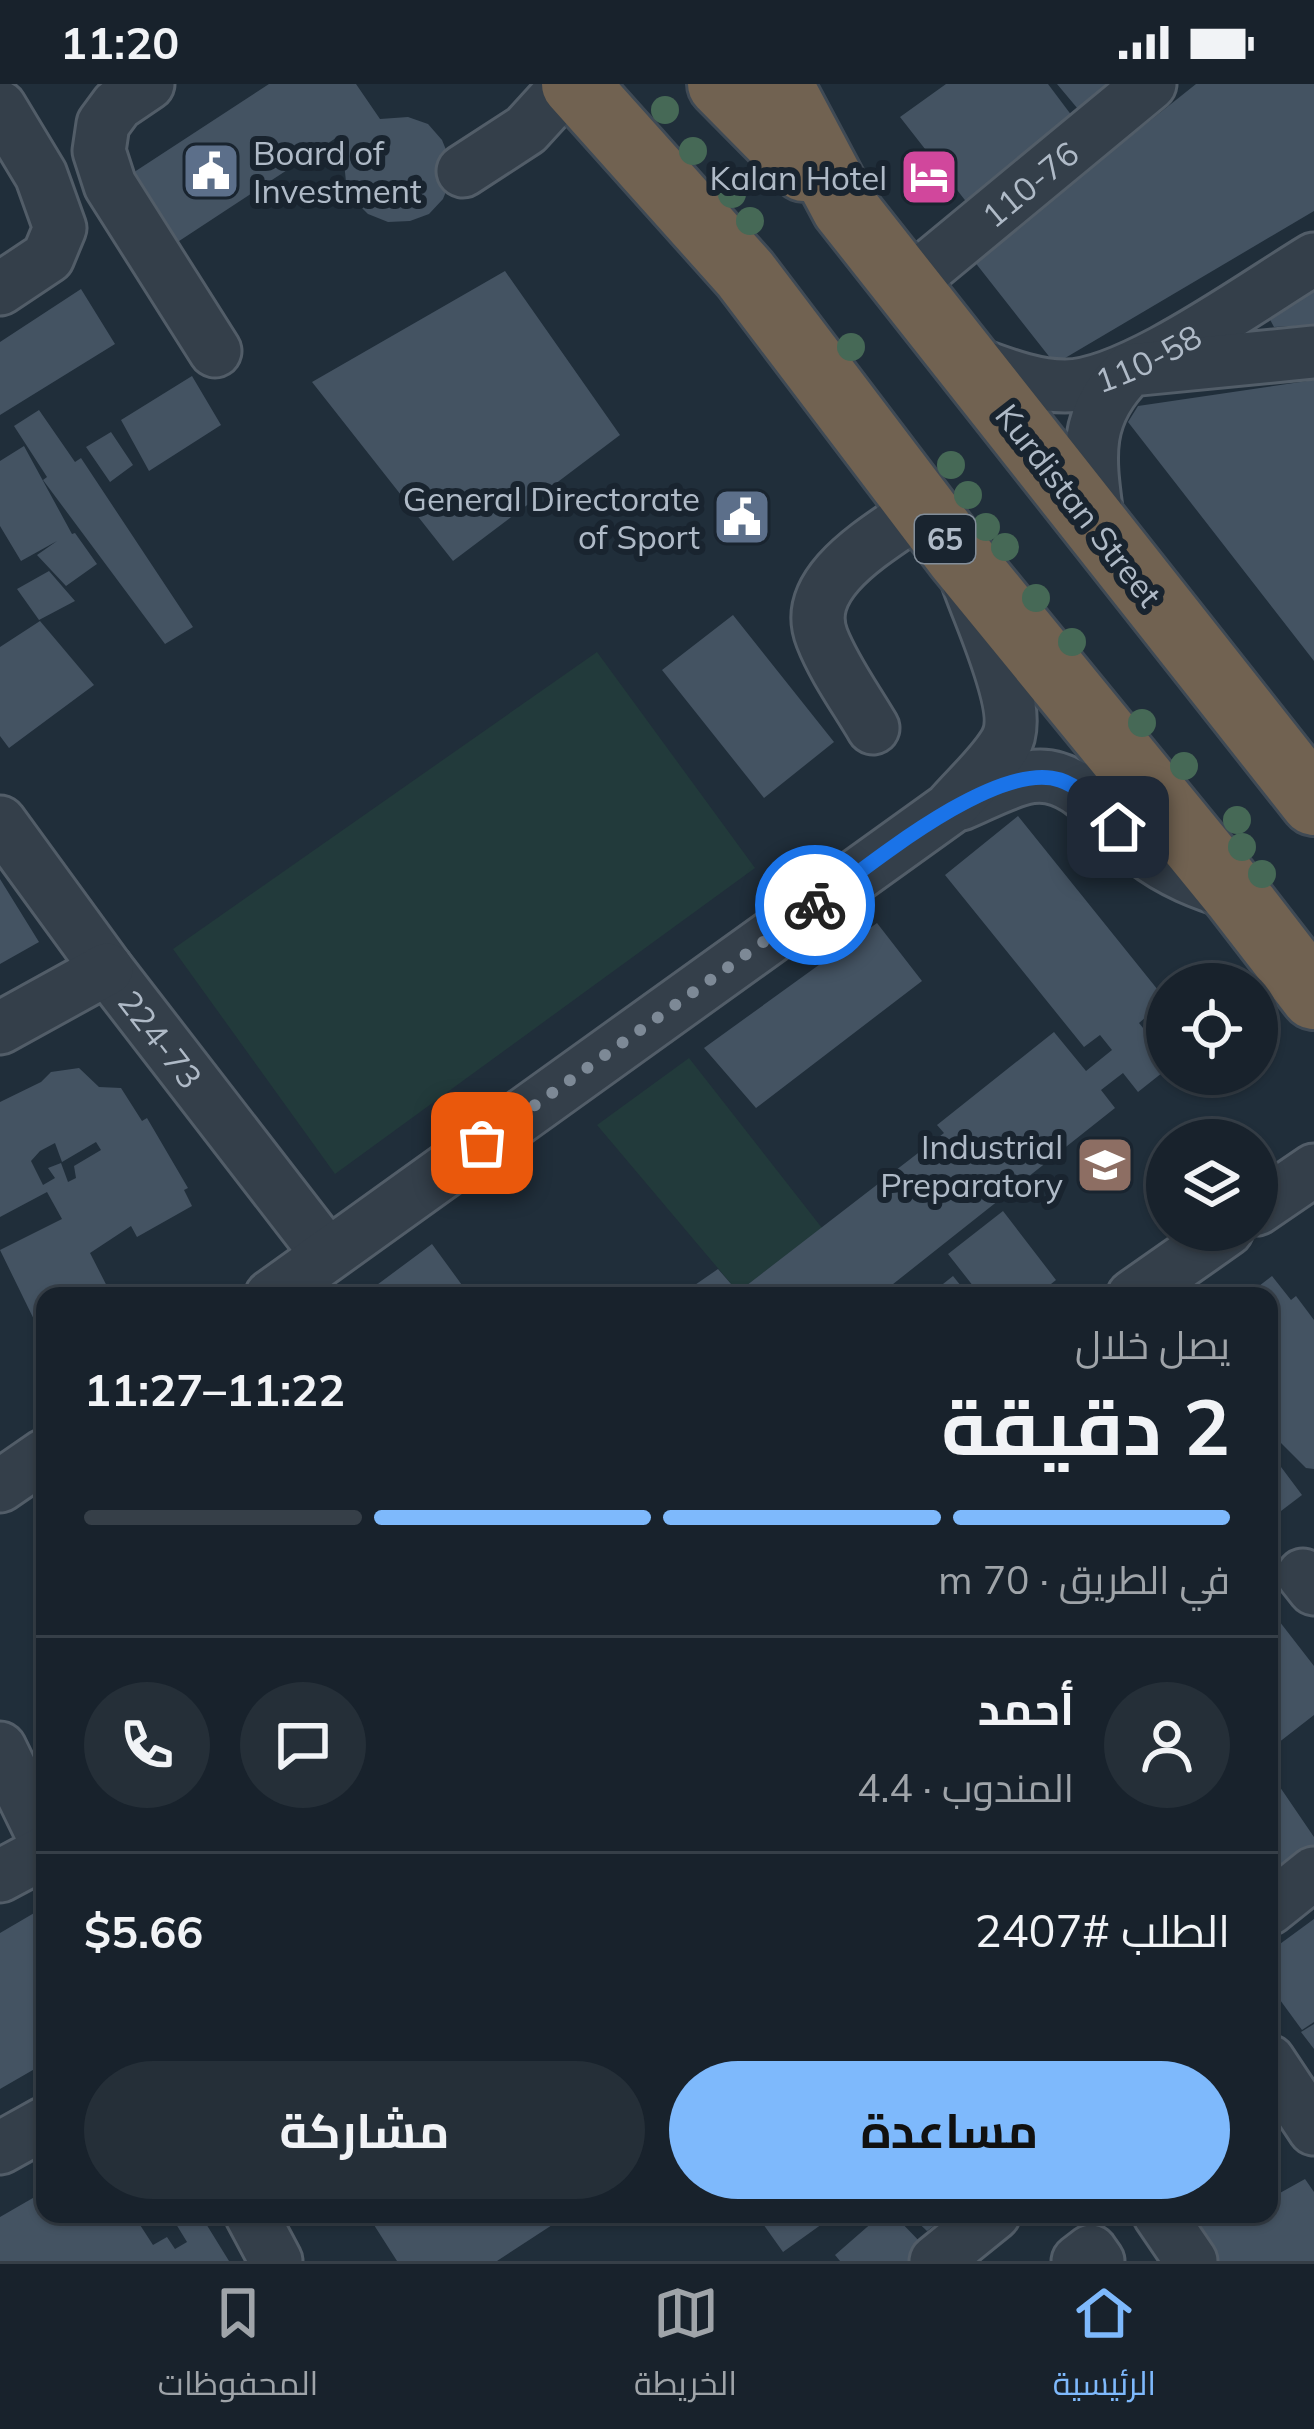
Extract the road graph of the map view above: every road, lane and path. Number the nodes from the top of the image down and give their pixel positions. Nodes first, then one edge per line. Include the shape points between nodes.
1 (148, 84) edge
2 (572, 84) edge
3 (630, 84) edge
4 (721, 84) edge
5 (779, 84) edge
6 (1150, 84) edge
7 (1, 114) edge
8 (463, 171) dead end
9 (845, 208) junction
10 (1314, 259) edge
11 (745, 274) junction
12 (907, 285) junction
13 (0, 290) edge
14 (215, 351) dead end
15 (1314, 352) edge
16 (965, 360) junction
17 (1130, 370) junction
18 (940, 532) junction
19 (1100, 532) junction
20 (873, 728) dead end
21 (1314, 802) edge
22 (950, 808) junction
23 (0, 822) edge
24 (1236, 895) junction
25 (107, 969) junction
26 (1314, 996) edge
27 (0, 1028) edge
28 (1314, 1170) edge
29 (1278, 1195) edge
30 (1198, 1251) edge
31 (327, 1255) junction
32 (283, 1287) edge
33 (1146, 1287) edge
34 (36, 1462) edge
35 (0, 1486) edge
36 (0, 1748) edge
37 (36, 1822) edge
38 (36, 1857) edge
39 (1314, 1874) edge
40 (0, 1876) edge
41 (1278, 1902) edge
42 (1278, 2075) edge
43 (36, 2127) edge
44 (1314, 2129) edge
45 (0, 2147) edge
46 (256, 2223) edge
47 (983, 2223) edge
48 (1165, 2223) edge
49 (276, 2261) edge
50 (936, 2261) edge
51 (1078, 2261) edge
52 (1098, 2261) edge
53 (1191, 2261) edge

1 - 14 street via 103,124 99,151 110,185
2 - 8 street via 526,130
2 - 11 highway, 65
3 - 11 highway, 65
4 - 9 highway, Kurdistan Street
5 - 9 highway, Kurdistan Street
6 - 12 street, 110-76
7 - 13 street via 41,175 60,228 48,257
9 - 12 highway, Kurdistan Street
10 - 17 street, 110-58
11 - 18 highway, 65
12 - 16 highway, Kurdistan Street
15 - 17 street
16 - 17 street, 110-58 via 1051,386
16 - 19 highway, Kurdistan Street
17 - 19 street via 1103,401 1091,439
18 - 20 street via 859,554 817,605 821,636
18 - 22 street via 1012,722 1006,744
18 - 24 highway, 65
19 - 21 highway, Kurdistan Street
22 - 24 street via 1029,777 1058,779 1172,869
22 - 31 street
23 - 25 street, 224-73
24 - 26 highway, 65
25 - 27 street
25 - 31 street, 224-73
28 - 29 street
30 - 33 street
31 - 32 street
34 - 35 street
36 - 37 street
38 - 40 street
39 - 41 street
42 - 44 street
43 - 45 street
46 - 49 street
47 - 50 street
48 - 53 street
51 - 52 street via 1091,2252

